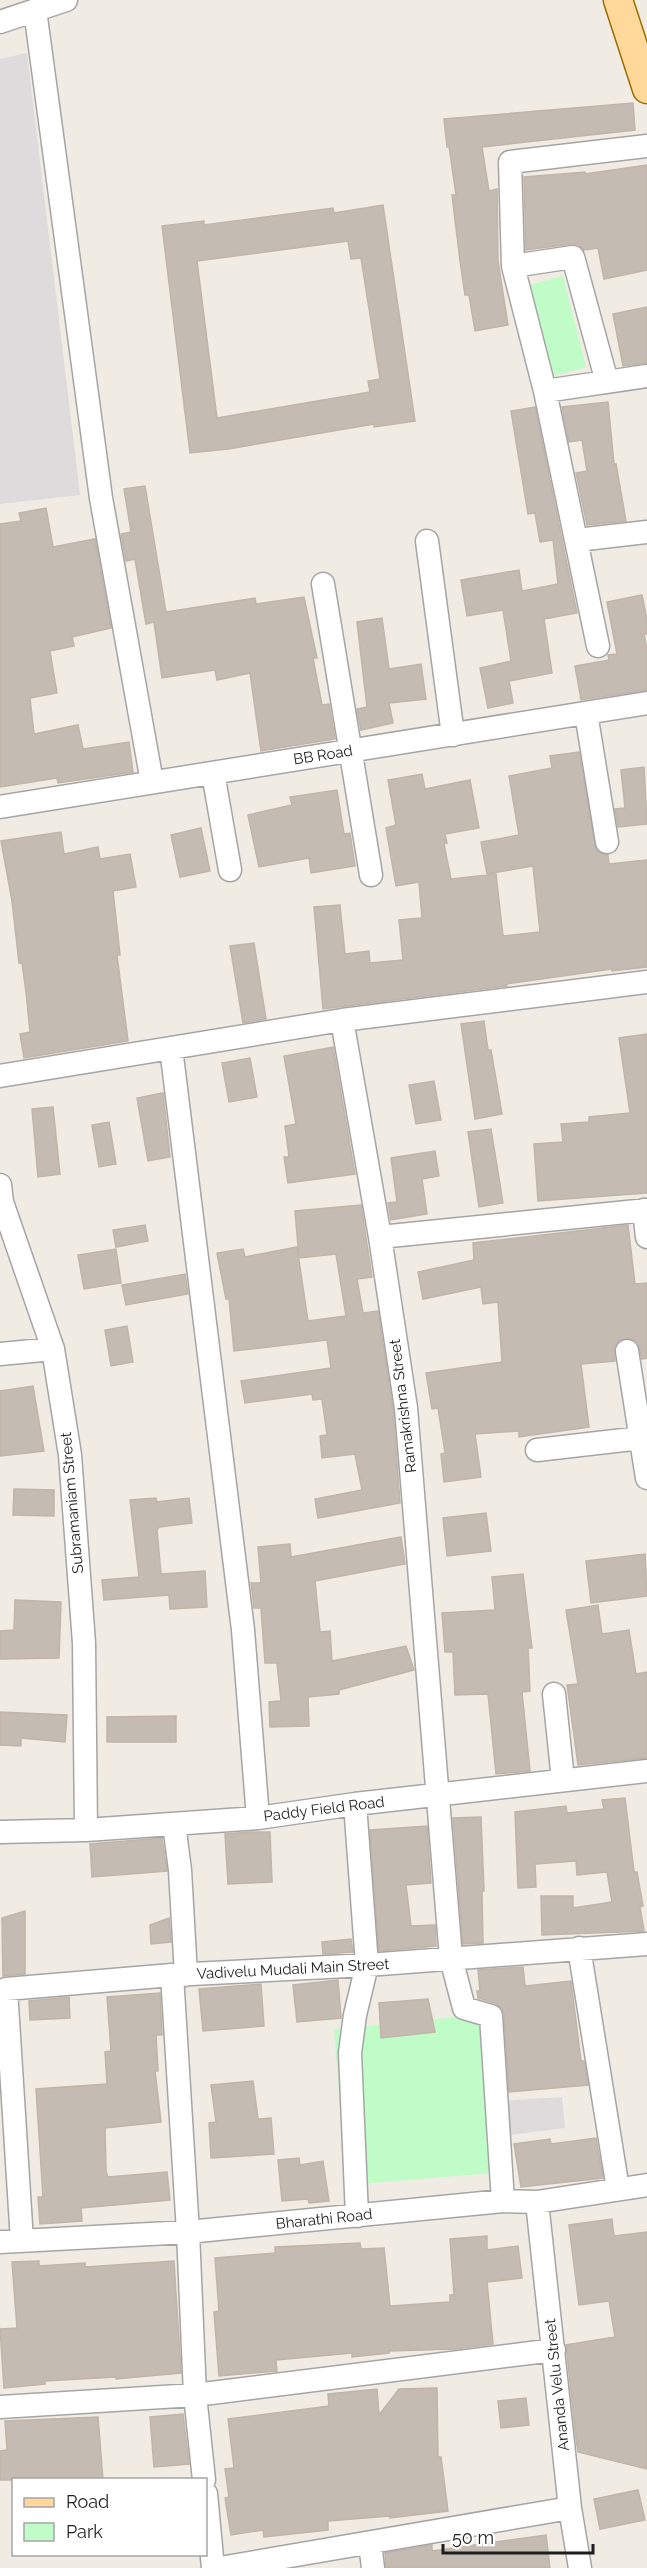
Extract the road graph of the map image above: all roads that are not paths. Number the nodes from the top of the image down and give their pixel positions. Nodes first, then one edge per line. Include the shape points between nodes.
1 (66, 0) edge
2 (618, 0) edge
3 (35, 10) junction
4 (0, 22) edge
5 (647, 89) edge
6 (647, 146) edge
7 (513, 266) junction
8 (647, 376) edge
9 (607, 381) junction
10 (545, 391) junction
11 (647, 532) edge
12 (577, 540) junction
13 (427, 541) dead end
14 (323, 584) dead end
15 (598, 646) dead end
16 (647, 703) edge
17 (586, 713) junction
18 (453, 735) junction
19 (351, 750) junction
20 (213, 773) junction
21 (152, 783) junction
22 (0, 807) edge
23 (607, 842) dead end
24 (230, 870) dead end
25 (371, 874) dead end
26 (647, 982) edge
27 (342, 1020) junction
28 (171, 1048) junction
29 (0, 1076) edge
30 (1, 1196) edge
31 (645, 1210) edge
32 (380, 1237) junction
33 (647, 1237) edge
34 (53, 1349) junction
35 (627, 1351) dead end
36 (0, 1354) edge
37 (641, 1438) junction
38 (537, 1450) dead end
39 (647, 1478) edge
40 (554, 1694) dead end
41 (647, 1771) edge
42 (564, 1780) junction
43 (436, 1796) junction
44 (355, 1804) junction
45 (258, 1818) junction
46 (174, 1824) junction
47 (87, 1830) junction
48 (0, 1832) edge
49 (647, 1944) edge
50 (579, 1948) junction
51 (451, 1958) junction
52 (367, 1965) junction
53 (179, 1975) junction
54 (7, 2103) edge
55 (647, 2185) edge
56 (618, 2189) junction
57 (503, 2201) junction
58 (537, 2202) junction
59 (357, 2216) junction
60 (188, 2232) junction
61 (22, 2241) junction
62 (0, 2242) edge
63 (554, 2350) junction
64 (195, 2395) junction
65 (0, 2407) edge
66 (204, 2478) edge
67 (207, 2505) edge
68 (570, 2508) junction
69 (370, 2543) junction
70 (213, 2568) edge
71 (220, 2568) edge
72 (373, 2568) edge
73 (580, 2568) edge

1 - 3 street
2 - 5 main road
3 - 4 street
3 - 21 street via 101,498
6 - 7 street via 510,162
7 - 9 street via 573,257
7 - 10 street
8 - 9 street
9 - 10 street
10 - 12 street
11 - 12 street
12 - 15 street
13 - 18 street
14 - 19 street
16 - 17 street, BB Road
17 - 18 street, BB Road
17 - 23 street
18 - 19 street, BB Road
19 - 20 street, BB Road
19 - 25 street
20 - 21 street, BB Road
20 - 24 street
21 - 22 street, BB Road
26 - 27 street
27 - 28 street
27 - 32 street, Ramakrishna Street
28 - 29 street
28 - 45 street via 242,1618
30 - 34 street, Subramaniam Street
31 - 32 street
31 - 33 street
32 - 43 street, Ramakrishna Street via 406,1408
34 - 36 street
34 - 47 street, Subramaniam Street via 70,1455 84,1643
35 - 37 street
37 - 38 street
37 - 39 street
40 - 42 street
41 - 42 street, Paddy Field Road
42 - 43 street, Paddy Field Road
43 - 44 street, Paddy Field Road
43 - 51 street, Ramakrishna Street
44 - 45 street, Paddy Field Road
44 - 52 street
45 - 46 street, Paddy Field Road
46 - 47 street, Paddy Field Road
46 - 53 street via 180,1870
47 - 48 street, Paddy Field Road
49 - 50 street, Vadivelu Mudali Main Street
50 - 51 street, Vadivelu Mudali Main Street
50 - 56 street
51 - 52 street, Vadivelu Mudali Main Street
51 - 57 street, Ramakrishna Street via 464,2008 491,2016
52 - 53 street, Vadivelu Mudali Main Street
52 - 59 street via 350,2053
53 - 54 street, Vadivelu Mudali Main Street via 6,1989
53 - 60 street
54 - 61 street
55 - 56 street, Bharathi Road
56 - 58 street, Bharathi Road
57 - 58 street, Bharathi Road
57 - 59 street, Bharathi Road
58 - 63 street, Ananda Velu Street
59 - 60 street, Bharathi Road
60 - 61 street, Bharathi Road
60 - 64 street
61 - 62 street, Bharathi Road
63 - 64 street
63 - 68 street, Ananda Velu Street
64 - 65 street
64 - 66 street
67 - 70 street
68 - 69 street
68 - 73 street, Ananda Velu Street
69 - 71 street
69 - 72 street

